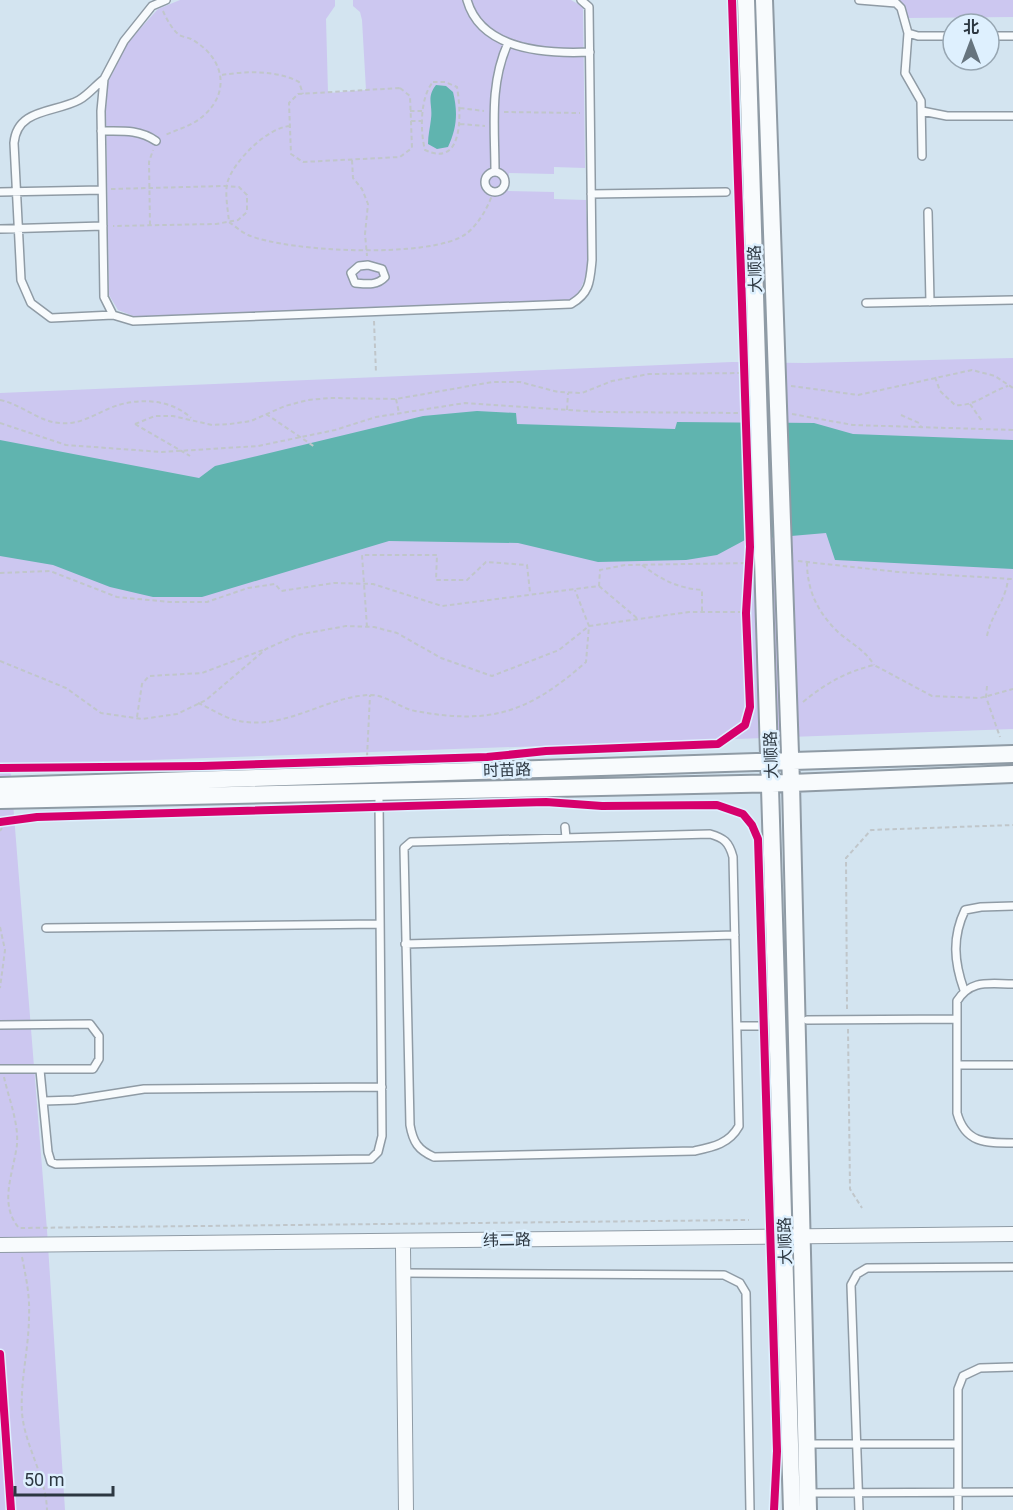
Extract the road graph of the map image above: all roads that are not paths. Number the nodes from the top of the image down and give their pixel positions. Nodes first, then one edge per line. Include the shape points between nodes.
1 (468, 0) edge
2 (581, 0) edge
3 (746, 0) edge
4 (764, 0) edge
5 (859, 0) edge
6 (163, 1) edge
7 (908, 33) junction
8 (941, 36) edge
9 (508, 43) junction
10 (590, 52) junction
11 (104, 79) junction
12 (922, 111) junction
13 (1013, 116) edge
14 (101, 130) junction
15 (156, 141) road end
16 (922, 156) dead end
17 (495, 172) junction
18 (102, 190) junction
19 (17, 191) junction
20 (0, 192) edge
21 (726, 192) dead end
22 (591, 194) junction
23 (928, 212) dead end
24 (103, 226) junction
25 (19, 228) junction
26 (0, 229) edge
27 (368, 265) joint
28 (1013, 300) edge
29 (930, 302) junction
30 (866, 303) dead end
31 (113, 315) junction
32 (1013, 754) edge
33 (771, 762) junction
34 (790, 762) junction
35 (1013, 774) edge
36 (0, 778) edge
37 (791, 783) junction
38 (0, 786) edge
39 (43, 792) junction
40 (0, 800) edge
41 (379, 800) dead end
42 (1, 822) edge
43 (565, 827) dead end
44 (566, 838) junction
45 (1013, 906) edge
46 (380, 924) junction
47 (46, 928) dead end
48 (735, 935) junction
49 (405, 944) junction
50 (1013, 984) edge
51 (964, 990) junction
52 (957, 1019) junction
53 (807, 1020) dead end
54 (0, 1025) edge
55 (737, 1026) junction
56 (763, 1026) dead end
57 (957, 1065) junction
58 (1013, 1065) edge
59 (40, 1070) junction
60 (2, 1071) edge
61 (382, 1087) junction
62 (44, 1101) junction
63 (1013, 1143) edge
64 (1013, 1234) edge
65 (802, 1236) junction
66 (785, 1237) junction
67 (0, 1245) edge
68 (403, 1248) dead end
69 (1013, 1267) edge
70 (404, 1273) junction
71 (1013, 1367) edge
72 (807, 1444) junction
73 (856, 1444) junction
74 (958, 1444) junction
75 (1013, 1492) edge
76 (808, 1493) junction
77 (859, 1493) junction
78 (958, 1493) junction
79 (406, 1510) edge
80 (750, 1510) edge
81 (792, 1510) edge
82 (808, 1510) edge
83 (859, 1510) edge
84 (958, 1510) edge

1 - 9 lane via 487,31
2 - 10 lane via 589,7
3 - 33 street, 大顺路
4 - 34 street, 大顺路 via 790,555
5 - 7 lane via 896,3
6 - 11 lane via 152,6 124,41
7 - 8 lane
7 - 12 lane via 905,73 918,94
9 - 10 lane via 540,51
9 - 17 lane via 494,92
10 - 22 lane
11 - 14 lane
11 - 19 lane via 80,99 24,119 15,132
12 - 13 lane via 947,116
12 - 16 lane
14 - 15 lane via 132,131
14 - 18 lane
17 - 17 lane via 505,183 493,192 484,183
18 - 19 lane
18 - 24 lane
19 - 20 lane
19 - 25 lane
21 - 22 lane
22 - 31 lane via 590,284 583,297 571,304 134,321
23 - 29 lane
24 - 25 lane
24 - 31 lane via 104,297
25 - 26 lane
25 - 31 lane via 21,280 31,303 51,318
27 - 27 lane via 382,269 383,280 355,283 351,273
28 - 29 lane
29 - 30 lane
32 - 34 street, 时苗路
33 - 34 street, 时苗路
33 - 39 street, 时苗路
33 - 66 street, 大顺路
34 - 37 street, 大顺路
35 - 37 street, 时苗路
36 - 39 street
37 - 39 street, 时苗路
37 - 65 street, 大顺路
38 - 39 street, 时苗路
39 - 40 street, 时苗路
39 - 42 street
41 - 46 lane
43 - 44 lane
44 - 48 lane via 710,834 722,837 730,845 733,857
44 - 49 lane via 411,842 404,848 403,856
45 - 51 lane via 965,910 956,929 957,970
46 - 47 lane
46 - 61 lane
48 - 49 lane
48 - 55 lane
49 - 55 lane via 410,1125 413,1141 422,1152 434,1157 694,1151 714,1147 733,1138 739,1126
50 - 51 lane via 979,984
51 - 52 lane via 957,1001
52 - 53 lane
52 - 57 lane
54 - 59 lane via 90,1024 99,1036 99,1059 93,1069
55 - 56 lane
57 - 58 lane
57 - 63 lane via 957,1113 962,1129 973,1138
59 - 60 lane
59 - 62 lane
61 - 62 lane via 144,1089
61 - 62 lane via 382,1136 378,1152 371,1159 56,1164 51,1162 48,1152
64 - 65 street, 纬二路
65 - 66 street, 纬二路
65 - 72 street, 大顺路
66 - 67 street, 纬二路
66 - 81 street, 大顺路
68 - 70 street
69 - 73 lane via 867,1268 857,1274 851,1285
70 - 79 street
70 - 80 lane via 724,1275 740,1283 746,1293
71 - 74 lane via 980,1368 963,1376 958,1389
72 - 73 lane
72 - 76 street, 大顺路
73 - 74 lane
73 - 77 lane
74 - 78 lane
75 - 78 lane
76 - 77 lane
76 - 82 street, 大顺路
77 - 78 lane
77 - 83 lane
78 - 84 lane

